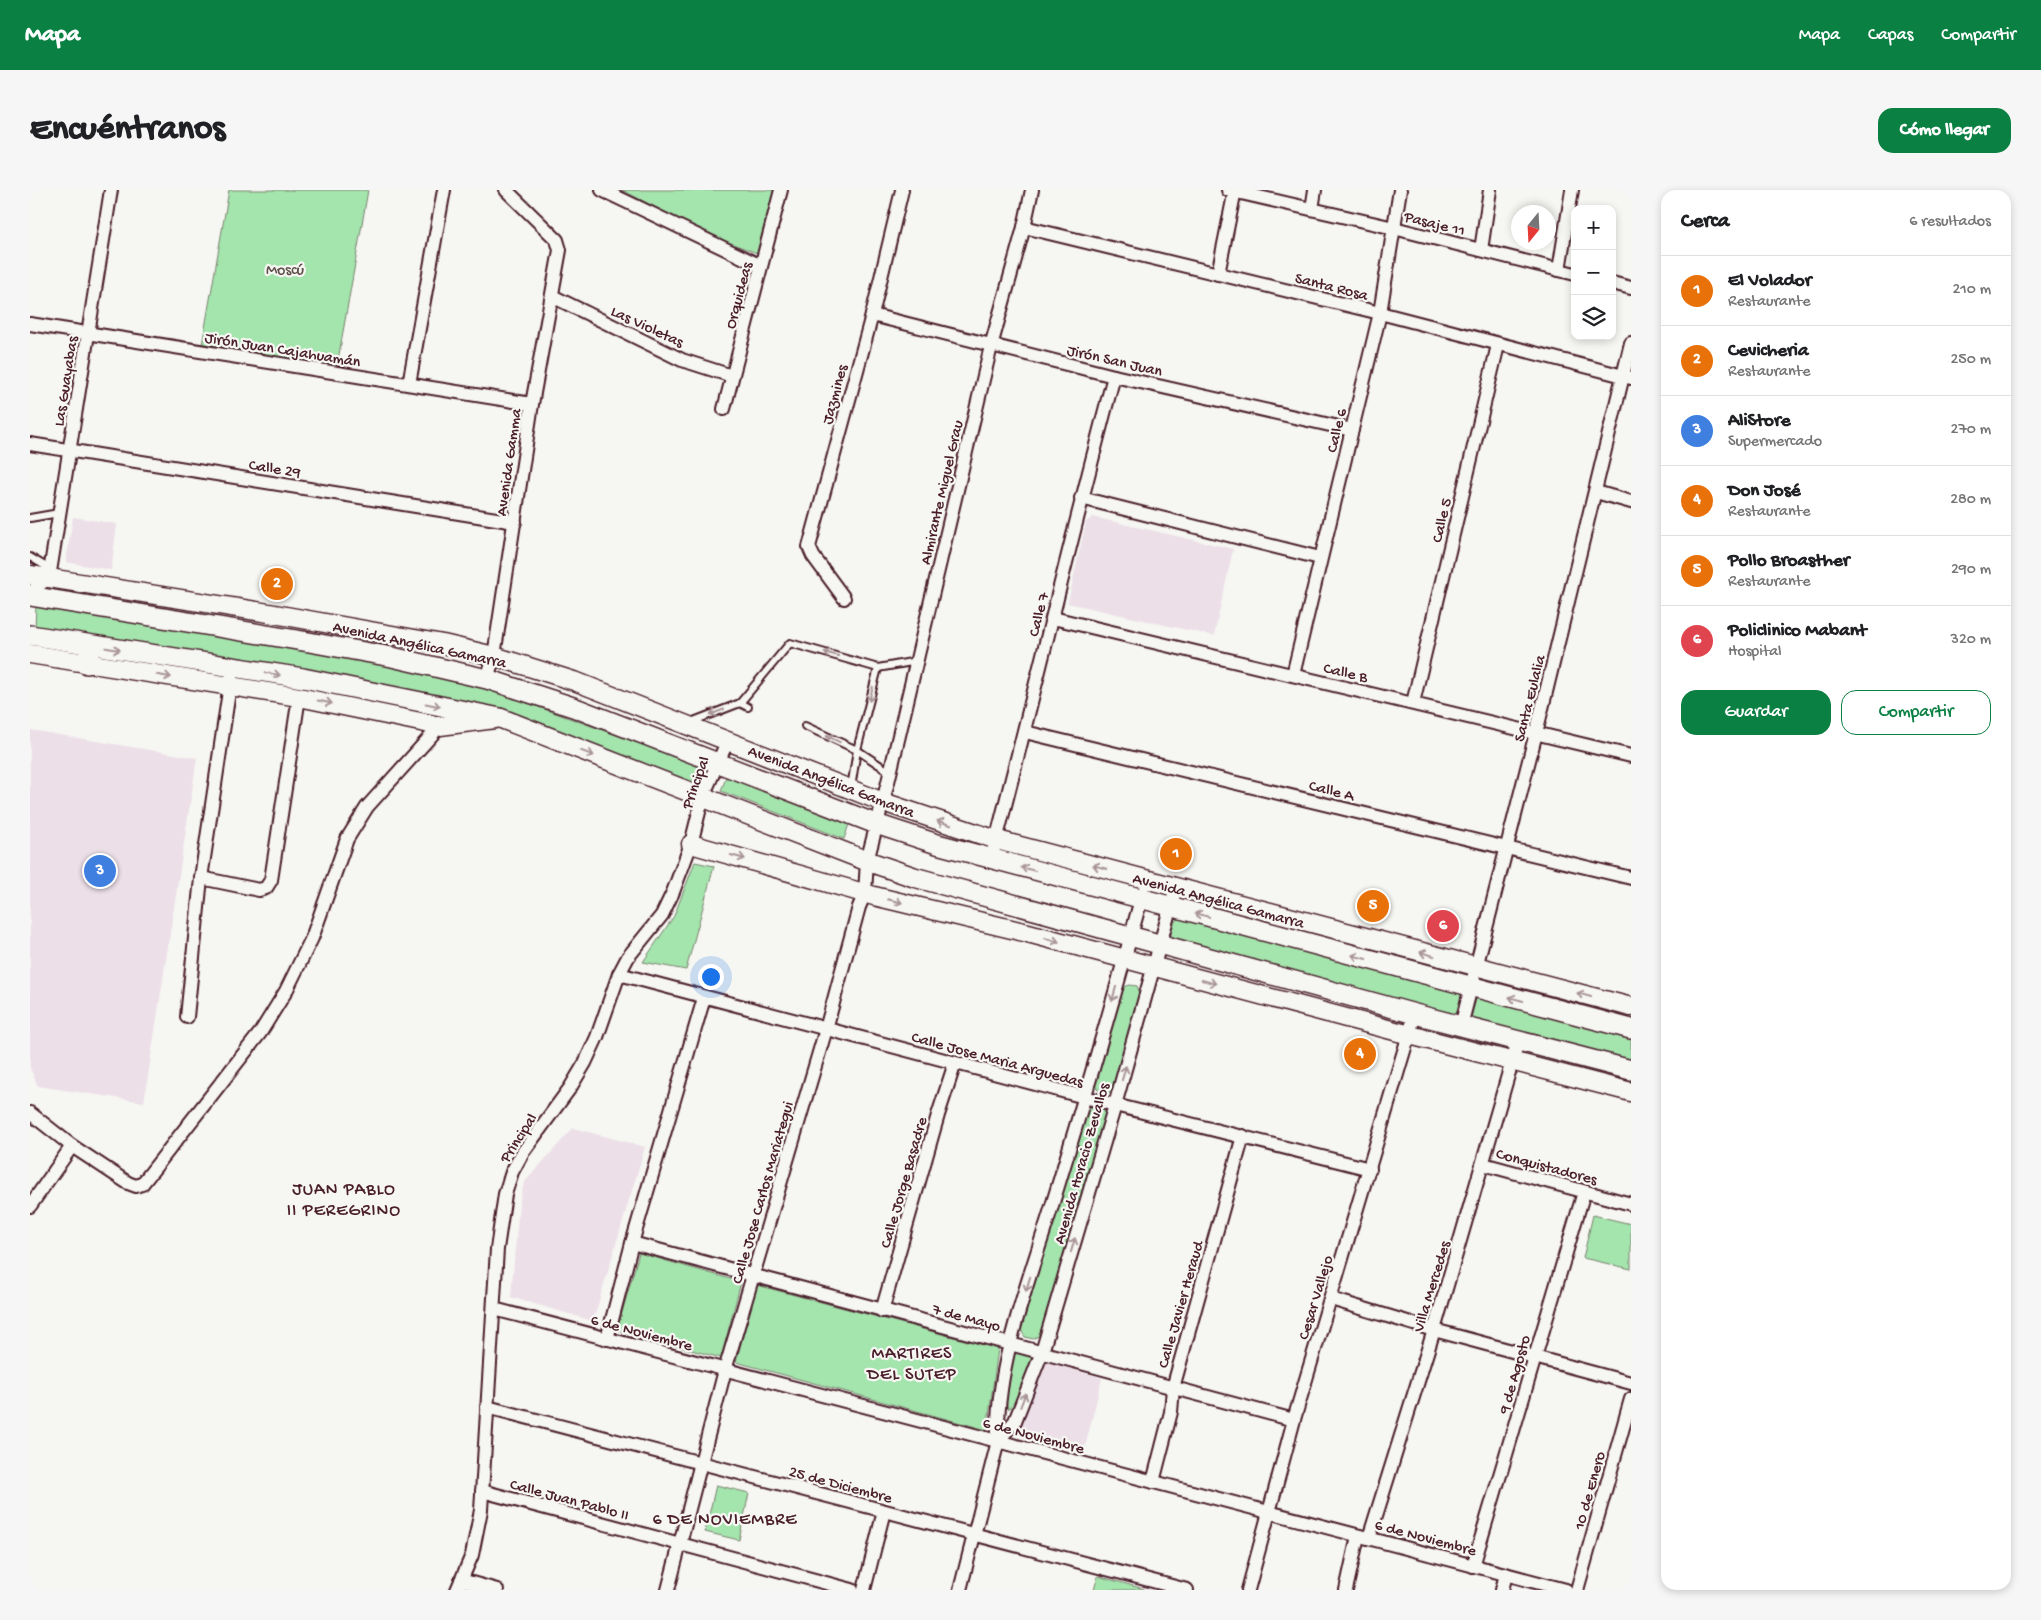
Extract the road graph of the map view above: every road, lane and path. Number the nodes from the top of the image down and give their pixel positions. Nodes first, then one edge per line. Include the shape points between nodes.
1 (111, 190) edge
2 (444, 190) edge
3 (602, 190) edge
4 (781, 190) edge
5 (902, 190) edge
6 (1032, 190) edge
7 (1232, 190) edge
8 (1315, 190) edge
9 (1400, 190) edge
10 (1490, 190) edge
11 (1572, 190) edge
12 (512, 192) edge
13 (1312, 209) junction
14 (1024, 227) junction
15 (1394, 228) junction
16 (1481, 250) junction
17 (761, 266) junction
18 (1559, 270) junction
19 (1571, 273) edge
20 (1218, 274) junction
21 (1616, 285) edge
22 (1631, 288) edge
23 (552, 296) junction
24 (1380, 313) junction
25 (872, 315) junction
26 (30, 324) edge
27 (88, 333) junction
28 (1631, 343) edge
29 (1498, 345) junction
30 (991, 346) junction
31 (732, 376) junction
32 (1114, 376) junction
33 (1627, 377) edge
34 (409, 384) junction
35 (532, 404) junction
36 (724, 409) dead end
37 (1352, 430) junction
38 (30, 444) edge
39 (69, 451) junction
40 (1596, 492) junction
41 (1081, 498) junction
42 (1631, 502) edge
43 (59, 513) junction
44 (34, 520) edge
45 (515, 522) junction
46 (31, 558) edge
47 (1320, 558) junction
48 (49, 573) junction
49 (30, 575) edge
50 (30, 596) edge
51 (844, 598) dead end
52 (1053, 618) junction
53 (30, 635) edge
54 (30, 654) edge
55 (88, 655) junction
56 (494, 656) junction
57 (917, 660) junction
58 (878, 668) junction
59 (1293, 675) junction
60 (231, 677) junction
61 (487, 678) junction
62 (299, 697) junction
63 (740, 703) junction
64 (1413, 703) junction
65 (748, 707) dead end
66 (500, 718) junction
67 (686, 724) junction
68 (440, 726) junction
69 (805, 726) dead end
70 (1025, 732) junction
71 (1536, 733) junction
72 (728, 740) junction
73 (857, 750) junction
74 (1631, 756) edge
75 (718, 762) junction
76 (890, 772) junction
77 (851, 789) junction
78 (703, 796) junction
79 (883, 802) junction
80 (876, 824) junction
81 (996, 840) junction
82 (691, 844) junction
83 (1508, 848) junction
84 (991, 860) junction
85 (867, 861) junction
86 (201, 878) junction
87 (1631, 878) edge
88 (1146, 880) junction
89 (1176, 887) junction
90 (865, 893) junction
91 (1141, 899) junction
92 (1170, 906) junction
93 (1130, 937) junction
94 (1160, 945) junction
95 (1124, 959) junction
96 (1154, 967) junction
97 (1477, 967) junction
98 (619, 974) junction
99 (1472, 987) junction
100 (704, 998) junction
101 (1631, 1007) edge
102 (1415, 1014) junction
103 (187, 1017) dead end
104 (1461, 1026) junction
105 (826, 1029) junction
106 (1631, 1029) edge
107 (1410, 1035) junction
108 (1518, 1041) junction
109 (1512, 1062) junction
110 (955, 1063) junction
111 (1631, 1070) edge
112 (1631, 1092) edge
113 (1085, 1097) junction
114 (1114, 1105) junction
115 (30, 1113) edge
116 (1243, 1136) junction
117 (72, 1146) junction
118 (1483, 1164) junction
119 (1370, 1169) junction
120 (1584, 1192) junction
121 (1631, 1204) edge
122 (30, 1206) edge
123 (632, 1243) junction
124 (754, 1275) junction
125 (1331, 1299) junction
126 (494, 1309) junction
127 (882, 1310) junction
128 (1434, 1330) junction
129 (607, 1339) junction
130 (1010, 1344) junction
131 (1042, 1352) junction
132 (1534, 1357) junction
133 (726, 1370) junction
134 (1631, 1383) edge
135 (1173, 1388) junction
136 (1631, 1399) edge
137 (487, 1407) junction
138 (1294, 1420) junction
139 (998, 1441) junction
140 (701, 1463) junction
141 (1153, 1482) junction
142 (482, 1491) junction
143 (884, 1511) junction
144 (1269, 1512) junction
145 (975, 1535) junction
146 (1364, 1537) junction
147 (679, 1545) junction
148 (1473, 1566) junction
149 (1506, 1574) junction
150 (459, 1585) edge
151 (1151, 1585) edge
152 (497, 1590) edge
153 (668, 1590) edge
154 (852, 1590) edge
155 (864, 1590) edge
156 (960, 1590) edge
157 (1187, 1590) edge
158 (1248, 1590) edge
159 (1346, 1590) edge
160 (1502, 1590) edge
161 (1566, 1590) edge
162 (1577, 1590) edge

1 - 27 street, Las Guayabas
2 - 34 street
3 - 17 street
4 - 17 street, Orquideas
5 - 25 street, Jazmines
6 - 14 street, Almirante Miguel Grau
7 - 13 street, Pasaje 11
7 - 20 street
8 - 13 street
9 - 15 street, Calle 6
10 - 16 street
11 - 18 street
12 - 23 street, Avenida Gamma via 557,240 560,250
13 - 15 street, Pasaje 11
14 - 20 street, Santa Rosa
14 - 30 street, Almirante Miguel Grau
15 - 16 street, Pasaje 11
15 - 24 street, Calle 6
16 - 18 street, Pasaje 11
17 - 31 street, Orquideas
18 - 19 street, Pasaje 11
20 - 24 street, Santa Rosa
21 - 22 street
23 - 31 street, Las Violetas via 682,360
23 - 35 street, Avenida Gamma
24 - 29 street, Santa Rosa
24 - 37 street, Calle 6
25 - 30 street, Jirón San Juan
25 - 51 street, Jazmines via 809,547
26 - 27 street, Jirón Juan Cajahuamán
27 - 34 street, Jirón Juan Cajahuamán
27 - 39 street, Las Guayabas
28 - 33 street, Santa Eulalia
29 - 33 street, Santa Rosa
29 - 64 street, Calle 5
30 - 32 street, Jirón San Juan
30 - 57 street, Almirante Miguel Grau
31 - 36 street, Orquideas
32 - 37 street, Jirón San Juan
32 - 41 street, Calle 7
33 - 40 street, Santa Eulalia
34 - 35 street, Jirón Juan Cajahuamán
35 - 45 street, Avenida Gamma
37 - 47 street, Calle 6
38 - 39 street, Calle 29
39 - 43 street, Las Guayabas
39 - 45 street, Calle 29
40 - 42 street
40 - 71 street, Santa Eulalia
41 - 47 street
41 - 52 street, Calle 7
43 - 44 lane
43 - 48 street, Las Guayabas
45 - 56 street, Avenida Gamma
46 - 48 lane
47 - 59 street, Calle 6
48 - 49 main road, Avenida Angélica Gamarra
48 - 50 street
48 - 56 main road, Avenida Angélica Gamarra via 434,642
50 - 61 main road, Avenida Angélica Gamarra via 309,642
52 - 59 street, Calle B
52 - 70 street, Calle 7
53 - 55 main road
54 - 55 main road
55 -> 60 main road
56 - 61 street, Avenida Gamma
56 - 67 main road, Avenida Angélica Gamarra via 578,682
57 - 58 lane
57 - 76 street, Almirante Miguel Grau
58 -> 63 lane via 790,643
58 -> 73 lane
59 - 64 street, Calle B
60 - 62 main road
60 -> 66 main road via 303,678
60 - 86 street
61 - 75 main road, Avenida Angélica Gamarra
62 -> 68 main road
62 - 86 street via 271,880 266,888 259,890
63 - 65 lane
63 -> 67 lane
64 - 71 street, Calle B
66 - 68 main road
66 -> 78 main road
67 - 72 main road, Avenida Angélica Gamarra
68 - 117 street via 355,824 312,938 286,991 260,1033 142,1184 128,1183
73 -> 69 lane
70 - 81 street, Calle 7
70 - 83 street, Calle A
71 - 74 street, Calle B
71 - 83 street, Santa Eulalia
72 - 75 street, Principal
72 - 77 main road, Avenida Angélica Gamarra
73 - 76 lane
73 - 77 lane
75 - 78 street, Principal
75 - 80 main road, Avenida Angélica Gamarra
76 - 79 street, Almirante Miguel Grau
77 - 79 main road, Avenida Angélica Gamarra
78 - 82 street, Principal
78 - 85 main road
79 - 80 street, Calle Jose Carlos Mariategui
81 -> 79 main road, Avenida Angélica Gamarra
80 - 84 main road, Avenida Angélica Gamarra
80 - 85 street, Calle Jose Carlos Mariategui
81 - 84 street, Calle 7
88 -> 81 main road, Avenida Angélica Gamarra
82 -> 90 main road
82 - 98 street, Principal via 662,915 632,951
83 - 87 street, Calle A
83 - 97 street, Santa Eulalia
91 -> 84 main road, Avenida Angélica Gamarra
85 - 90 street, Calle Jose Carlos Mariategui
85 - 93 main road
86 - 103 street
88 - 89 main road, Avenida Angélica Gamarra
88 - 91 street, Avenida Horacio Zevallos
89 - 92 street, Avenida Horacio Zevallos
97 -> 89 main road, Avenida Angélica Gamarra
90 -> 95 main road
90 - 105 street, Calle Jose Carlos Mariategui
91 - 92 main road, Avenida Angélica Gamarra
91 - 93 street, Avenida Horacio Zevallos
92 - 94 street, Avenida Horacio Zevallos
99 -> 92 main road, Avenida Angélica Gamarra
93 - 94 main road
93 - 95 street, Avenida Horacio Zevallos
94 - 96 street, Avenida Horacio Zevallos
94 - 102 main road
95 - 96 main road
95 -> 113 street, Avenida Horacio Zevallos
96 -> 107 main road
114 -> 96 street, Avenida Horacio Zevallos
97 - 99 street, Santa Eulalia
101 -> 97 main road, Avenida Angélica Gamarra
98 - 100 street, Calle Jose Maria Arguedas
98 - 126 street, Principal via 598,1037 585,1063 512,1172 497,1249
99 - 104 street, Santa Eulalia
106 -> 99 main road, Avenida Angélica Gamarra
100 - 105 street, Calle Jose Maria Arguedas
100 - 123 street
102 - 104 main road
102 - 107 street, Cesar Vallejo
104 - 108 main road
105 - 110 street, Calle Jose Maria Arguedas
105 - 124 street, Calle Jose Carlos Mariategui
107 - 109 main road
107 - 119 street, Cesar Vallejo
108 - 109 street, Villa Mercedes
108 - 111 main road
109 - 112 main road
109 - 118 street, Villa Mercedes
110 - 113 street, Calle Jose Maria Arguedas
110 - 127 street, Calle Jorge Basadre
113 - 114 street, Calle Jose Maria Arguedas
113 -> 130 street, Avenida Horacio Zevallos
114 - 116 street, Calle Jose Maria Arguedas
131 -> 114 street, Avenida Horacio Zevallos
115 - 117 street
116 - 119 street, Calle Jose Maria Arguedas
116 - 135 street, Calle Javier Heraud
117 - 122 street
118 - 120 street, Conquistadores
118 - 128 street, Villa Mercedes
119 - 125 street, Cesar Vallejo
120 - 121 street, Conquistadores
120 - 132 street, 9 de Agosto
123 - 124 street, 7 de Mayo
123 - 129 street
124 - 127 street, 7 de Mayo
124 - 133 street, Calle Jose Carlos Mariategui
125 - 128 street
125 - 138 street, Cesar Vallejo
126 - 129 street, 6 de Noviembre
126 - 137 street, Principal
127 - 130 street, 7 de Mayo
128 - 132 street
128 - 146 street, Villa Mercedes
129 - 133 street, 6 de Noviembre
130 - 131 street, 7 de Mayo
130 - 139 street, Avenida Horacio Zevallos via 997,1418
131 - 135 street, 7 de Mayo
139 -> 131 street, Avenida Horacio Zevallos via 1015,1421
132 - 134 street
132 - 148 street, 9 de Agosto
133 - 139 street, 6 de Noviembre
133 - 140 street, Calle Jose Carlos Mariategui
135 - 138 street, 7 de Mayo
135 - 141 street, Calle Javier Heraud
136 - 162 street, 10 de Enero
137 - 140 street, 25 de Diciembre
137 - 142 street, Principal
138 - 144 street, Cesar Vallejo
139 - 141 street, 6 de Noviembre
139 - 145 street, Avenida Horacio Zevallos
140 - 143 street, 25 de Diciembre
140 - 147 street, Calle Jose Carlos Mariategui
141 - 144 street, 6 de Noviembre
142 - 147 street, Calle Juan Pablo II
142 - 150 street, Principal via 478,1531
143 - 145 street, 25 de Diciembre
143 - 155 street
144 - 146 street, 6 de Noviembre
144 - 158 street, Cesar Vallejo
145 - 151 street, 25 de Diciembre
145 - 156 street, Avenida Horacio Zevallos
146 - 148 street, 6 de Noviembre
146 - 159 street, Villa Mercedes
147 - 153 street, Calle Jose Carlos Mariategui
147 - 154 street, Calle Juan Pablo II
148 - 149 street, 6 de Noviembre
149 - 160 street
149 - 161 street, 6 de Noviembre
150 - 152 street
151 - 157 street, 25 de Diciembre

